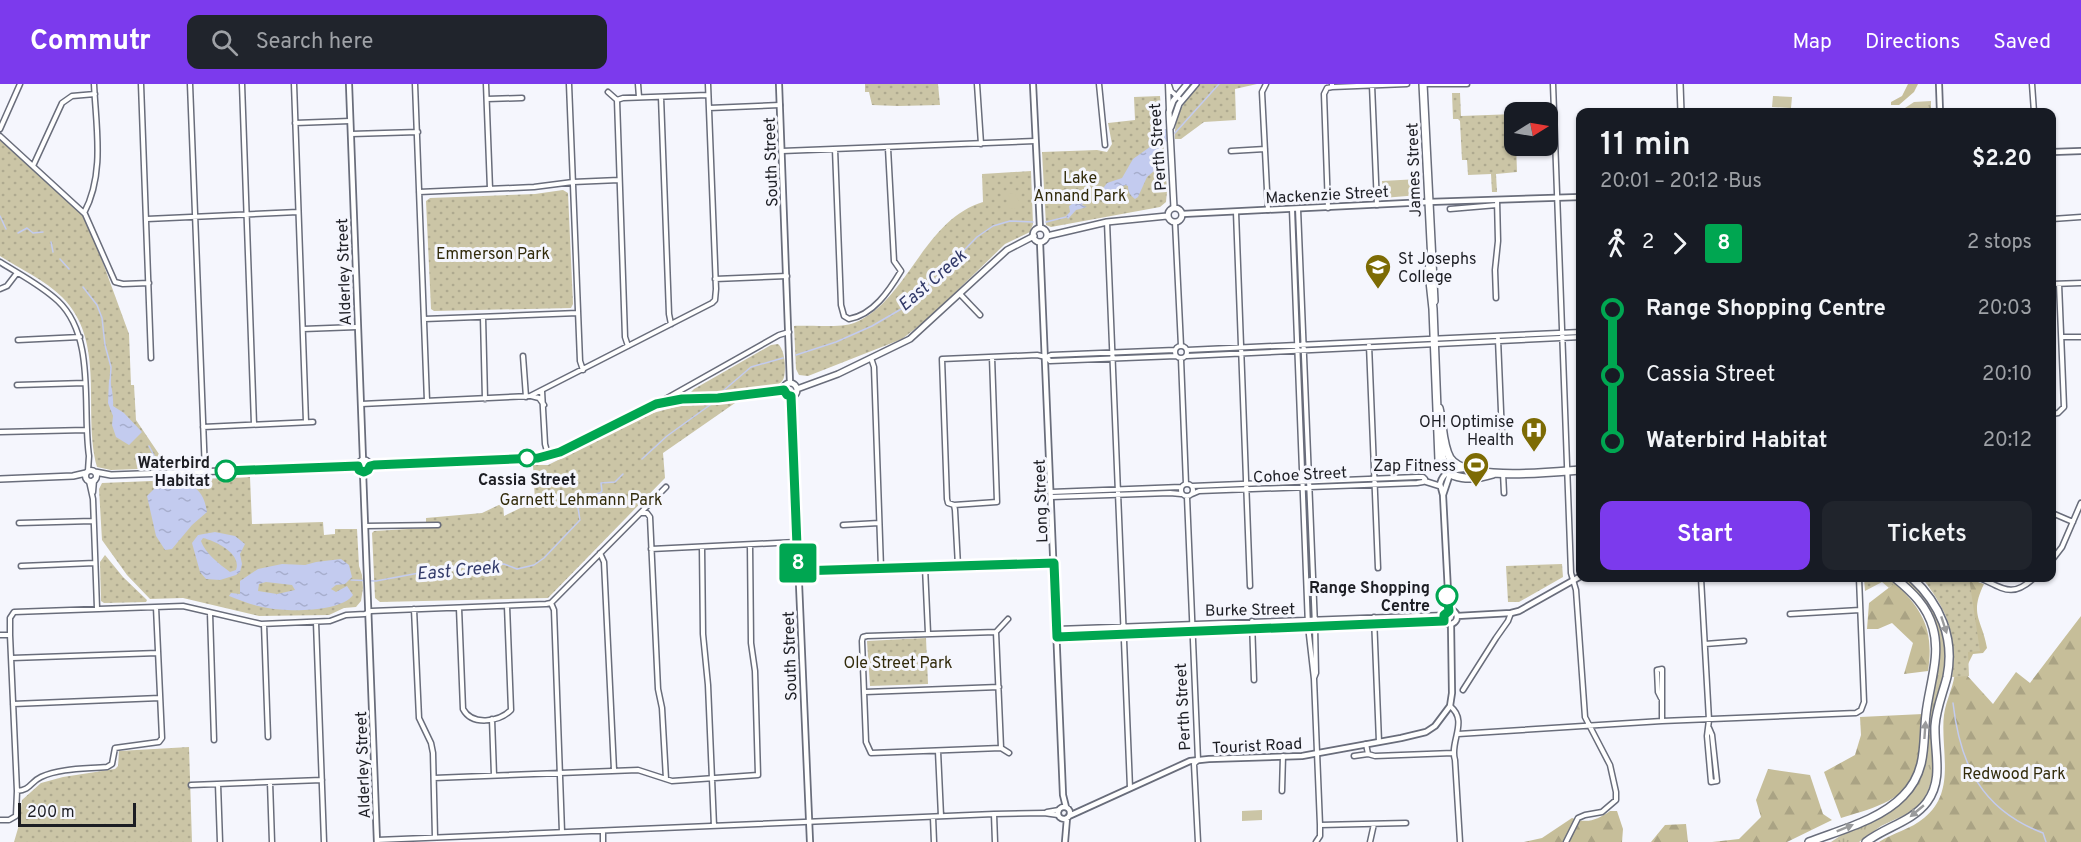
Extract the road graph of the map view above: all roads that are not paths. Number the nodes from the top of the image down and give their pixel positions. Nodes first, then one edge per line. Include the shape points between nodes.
1 (20, 84) edge
2 (94, 84) edge
3 (141, 84) edge
4 (190, 84) edge
5 (242, 84) edge
6 (294, 84) edge
7 (349, 84) edge
8 (416, 84) edge
9 (486, 84) edge
10 (569, 84) edge
11 (638, 84) edge
12 (708, 84) edge
13 (779, 84) edge
14 (977, 84) edge
15 (1033, 84) edge
16 (1100, 84) edge
17 (1168, 84) edge
18 (1187, 84) edge
19 (1196, 84) edge
20 (1266, 84) edge
21 (1407, 84) edge
22 (1422, 84) edge
23 (1467, 84) edge
24 (1553, 84) edge
25 (1680, 84) edge
26 (1939, 84) edge
27 (2032, 84) edge
28 (1332, 85) edge
29 (1372, 86) junction
30 (608, 92) dead end
31 (94, 94) junction
32 (708, 95) junction
33 (661, 97) junction
34 (522, 98) dead end
35 (639, 98) junction
36 (1179, 98) junction
37 (487, 99) junction
38 (617, 100) junction
39 (780, 105) junction
40 (709, 108) junction
41 (1681, 108) edge
42 (1940, 108) edge
43 (2034, 108) edge
44 (1169, 112) junction
45 (350, 121) junction
46 (295, 123) junction
47 (1170, 128) junction
48 (0, 129) edge
49 (418, 132) junction
50 (351, 134) junction
51 (0, 136) edge
52 (1035, 141) junction
53 (981, 144) junction
54 (1104, 146) dead end
55 (888, 148) junction
56 (835, 149) junction
57 (1265, 149) junction
58 (782, 151) junction
59 (1231, 151) dead end
60 (2081, 151) edge
61 (2056, 152) edge
62 (33, 166) junction
63 (619, 180) junction
64 (573, 182) junction
65 (490, 189) junction
66 (419, 192) junction
67 (1576, 197) edge
68 (1557, 198) junction
69 (1428, 202) junction
70 (1497, 202) junction
71 (1377, 205) junction
72 (1328, 207) junction
73 (1174, 208) junction
74 (1292, 209) junction
75 (1298, 209) junction
76 (1450, 209) dead end
77 (1268, 210) junction
78 (298, 212) junction
79 (1236, 212) junction
80 (84, 213) junction
81 (247, 214) junction
82 (1182, 214) junction
83 (1167, 216) junction
84 (195, 217) junction
85 (2081, 217) edge
86 (147, 219) junction
87 (2056, 219) edge
88 (1107, 222) junction
89 (1175, 222) junction
90 (1040, 228) junction
91 (1034, 236) junction
92 (1047, 236) junction
93 (1040, 242) junction
94 (0, 262) edge
95 (17, 273) junction
96 (787, 276) junction
97 (715, 279) junction
98 (149, 283) junction
99 (2081, 283) edge
100 (2059, 284) joint
101 (0, 289) edge
102 (960, 294) junction
103 (1496, 298) dead end
104 (578, 313) junction
105 (980, 315) dead end
106 (483, 317) junction
107 (424, 319) junction
108 (671, 324) junction
109 (357, 327) junction
110 (303, 329) junction
111 (789, 332) junction
112 (1576, 333) edge
113 (1562, 335) junction
114 (1576, 336) edge
115 (81, 337) junction
116 (2081, 337) edge
117 (1498, 338) junction
118 (2062, 338) junction
119 (18, 340) dead end
120 (1435, 341) junction
121 (1369, 344) junction
122 (628, 346) junction
123 (1181, 346) junction
124 (1297, 347) junction
125 (1304, 347) junction
126 (1175, 350) junction
127 (1187, 350) junction
128 (1241, 350) junction
129 (1113, 355) junction
130 (523, 356) dead end
131 (1176, 356) junction
132 (1187, 356) junction
133 (992, 357) junction
134 (1046, 357) junction
135 (151, 358) dead end
136 (871, 358) junction
137 (1181, 359) junction
138 (583, 370) junction
139 (85, 383) junction
140 (790, 383) junction
141 (17, 385) dead end
142 (797, 388) junction
143 (683, 389) junction
144 (784, 390) junction
145 (542, 391) junction
146 (528, 396) junction
147 (791, 396) junction
148 (485, 399) junction
149 (682, 399) junction
150 (427, 401) junction
151 (1438, 402) junction
152 (361, 404) junction
153 (656, 404) junction
154 (544, 405) junction
155 (2056, 413) edge
156 (306, 422) junction
157 (313, 422) dead end
158 (254, 424) junction
159 (203, 427) junction
160 (86, 430) junction
161 (0, 432) edge
162 (1502, 435) dead end
163 (1444, 436) junction
164 (548, 456) junction
165 (363, 460) junction
166 (358, 466) junction
167 (370, 466) junction
168 (1463, 468) junction
169 (1576, 470) edge
170 (1568, 471) junction
171 (205, 472) junction
172 (363, 472) junction
173 (1449, 473) junction
174 (1503, 473) junction
175 (1492, 474) junction
176 (91, 476) junction
177 (1373, 478) junction
178 (0, 479) edge
179 (1306, 481) junction
180 (1424, 481) junction
181 (1186, 483) junction
182 (1246, 484) junction
183 (1375, 484) junction
184 (1192, 486) junction
185 (1440, 486) junction
186 (666, 487) dead end
187 (1181, 487) junction
188 (1303, 487) junction
189 (1309, 487) junction
190 (1246, 490) junction
191 (1118, 492) junction
192 (1504, 493) dead end
193 (1051, 494) junction
194 (1181, 494) junction
195 (1192, 494) junction
196 (1443, 495) junction
197 (1187, 496) junction
198 (2081, 503) edge
199 (954, 505) junction
200 (640, 513) junction
201 (2056, 515) edge
202 (93, 521) junction
203 (2073, 522) junction
204 (20, 524) dead end
205 (879, 524) junction
206 (438, 525) dead end
207 (843, 525) dead end
208 (365, 526) junction
209 (797, 542) junction
210 (750, 545) junction
211 (702, 547) junction
212 (651, 549) junction
213 (600, 553) junction
214 (2056, 555) edge
215 (95, 563) junction
216 (1054, 563) junction
217 (21, 566) dead end
218 (958, 566) junction
219 (924, 567) junction
220 (881, 568) junction
221 (1378, 568) dead end
222 (798, 571) junction
223 (1574, 579) junction
224 (1701, 582) edge
225 (1859, 582) edge
226 (1900, 582) edge
227 (1916, 582) edge
228 (1990, 582) edge
229 (2029, 582) edge
230 (1250, 586) dead end
231 (551, 603) junction
232 (507, 606) junction
233 (156, 607) junction
234 (459, 608) junction
235 (97, 609) junction
236 (414, 609) junction
237 (1860, 610) junction
238 (1449, 611) junction
239 (368, 612) junction
240 (210, 613) junction
241 (1511, 613) junction
242 (1790, 614) dead end
243 (1457, 616) junction
244 (1374, 617) junction
245 (1444, 618) junction
246 (1008, 619) dead end
247 (1308, 619) junction
248 (1315, 619) junction
249 (1252, 621) junction
250 (316, 622) junction
251 (1192, 622) junction
252 (264, 624) junction
253 (1374, 624) junction
254 (1451, 624) junction
255 (1124, 626) junction
256 (1308, 626) junction
257 (1315, 626) junction
258 (1057, 628) junction
259 (1252, 629) junction
260 (1192, 630) junction
261 (996, 632) junction
262 (928, 633) junction
263 (1124, 634) junction
264 (0, 635) edge
265 (10, 635) junction
266 (1057, 637) junction
267 (1744, 641) dead end
268 (1705, 644) junction
269 (158, 653) junction
270 (12, 658) junction
271 (1314, 679) junction
272 (1254, 680) dead end
273 (999, 687) junction
274 (1463, 690) dead end
275 (865, 692) junction
276 (1661, 698) junction
277 (160, 699) junction
278 (13, 704) junction
279 (1450, 706) junction
280 (492, 719) junction
281 (1709, 720) junction
282 (1662, 721) junction
283 (1588, 725) junction
284 (1709, 728) junction
285 (1458, 734) junction
286 (268, 737) dead end
287 (214, 740) dead end
288 (1379, 742) junction
289 (1366, 744) junction
290 (1001, 748) junction
291 (938, 751) junction
292 (1009, 753) dead end
293 (1317, 753) junction
294 (1453, 753) junction
295 (1368, 754) junction
296 (1283, 756) junction
297 (1354, 756) dead end
298 (1198, 760) junction
299 (614, 770) junction
300 (560, 773) junction
301 (494, 775) junction
302 (434, 778) junction
303 (666, 779) junction
304 (712, 779) junction
305 (322, 780) junction
306 (270, 782) junction
307 (218, 784) junction
308 (191, 785) dead end
309 (1130, 788) junction
310 (17, 790) junction
311 (1282, 791) dead end
312 (1064, 813) junction
313 (994, 814) junction
314 (941, 816) junction
315 (933, 817) junction
316 (0, 820) edge
317 (809, 821) junction
318 (1406, 823) dead end
319 (1374, 824) junction
320 (1320, 825) junction
321 (714, 826) junction
322 (603, 831) junction
323 (562, 832) junction
324 (435, 837) junction
325 (424, 840) edge
326 (377, 841) edge
327 (1317, 841) edge
328 (220, 842) edge
329 (272, 842) edge
330 (324, 842) edge
331 (603, 842) edge
332 (810, 842) edge
333 (934, 842) edge
334 (995, 842) edge
335 (1065, 842) edge
336 (1198, 842) edge
337 (1370, 842) edge
338 (1461, 842) edge
339 (1566, 842) edge
340 (1809, 842) edge
341 (1866, 842) edge

1 - 48 street
2 - 31 street
3 - 86 street
4 - 84 street
5 - 81 street
6 - 46 street
7 - 45 street, Alderley Street
8 - 49 street
9 - 37 street
10 - 64 street
11 - 35 street
12 - 32 street
13 - 39 street, South Street
14 - 53 street
15 - 52 street
16 - 54 street
17 - 36 street, Perth Street
17 - 44 street, Perth Street
18 - 36 main road
19 - 36 main road
20 - 57 street via 1262,92
21 - 29 street
22 - 23 street
22 - 69 highway, James Street
24 - 68 street
25 - 41 main road
26 - 42 street
27 - 43 street
28 - 29 street
28 - 72 street via 1324,94
29 - 71 street
30 - 38 street
31 - 62 street via 76,95 62,103
31 - 80 street via 97,172
32 - 33 street
32 - 40 street
33 - 35 street
33 - 108 street
34 - 37 street
35 - 38 street
36 - 44 main road
36 - 47 main road
37 - 65 street
38 - 63 street
39 - 40 street
39 - 58 street, South Street
40 - 97 street
44 - 47 main road, Perth Street
45 - 46 street
45 - 50 street, Alderley Street
46 - 78 street
47 - 73 main road, Perth Street
49 - 50 street
49 - 66 street
50 - 109 street, Alderley Street
51 - 62 street
52 - 53 street
52 - 90 street
53 - 55 street
55 - 56 street
55 - 56 street via 894,261 901,272 878,304 849,319 841,305
56 - 58 street
57 - 59 street
57 - 77 street
58 - 96 street, South Street
60 - 61 street
62 - 80 street
63 - 64 street
63 - 122 street
64 - 65 street
64 - 104 street
65 - 66 street
66 - 107 street
67 - 68 street, Mackenzie Street
68 - 70 street, Mackenzie Street
68 - 113 street
69 - 70 street, Mackenzie Street
69 - 71 street, Mackenzie Street
69 - 120 highway, James Street
70 - 76 street, Mackenzie Street
70 - 103 street
71 - 72 street, Mackenzie Street
72 - 75 street, Mackenzie Street
73 - 82 main road
73 - 83 main road
74 - 75 street, Mackenzie Street
74 - 77 street, Mackenzie Street
74 - 124 street
75 - 125 street
77 - 79 street, Mackenzie Street
78 - 81 street
78 - 110 street
79 - 82 street, Mackenzie Street
79 - 128 street
80 - 98 street via 114,280 121,284
81 - 84 street
81 - 158 street
82 - 89 main road via 1181,220
83 - 88 main road
83 - 89 main road
84 - 86 street
84 - 159 street
85 - 87 street
86 - 98 street
88 - 92 main road
88 - 129 street
89 - 123 street
90 - 91 main road
90 - 92 main road
91 - 93 main road
91 - 102 main road via 1007,250
92 - 93 main road
93 - 134 street, Long Street
94 - 95 street
95 - 101 street
95 - 115 street via 59,302
96 - 97 street
96 - 111 street, South Street
97 - 108 street via 715,300
98 - 135 street
99 - 100 street
100 - 118 street
102 - 105 street
102 - 136 main road via 910,339
104 - 106 street
104 - 138 street
106 - 107 street
106 - 148 street
107 - 150 street
108 - 122 street
109 - 110 street
109 - 152 street, Alderley Street
110 - 156 street
111 - 140 street, South Street
111 - 143 street
112 - 113 street
113 - 114 street
113 - 117 street
113 - 170 street
115 - 119 street
115 - 139 street
116 - 118 street
117 - 120 street
117 - 162 street
118 - 155 street via 2064,407
120 - 121 street
120 - 151 highway, James Street
121 - 125 street
121 - 177 street
122 - 138 street
123 - 126 street
123 - 127 street
124 - 125 street
124 - 128 street
124 - 179 street
125 - 179 street
126 - 129 street
126 - 131 street
127 - 128 street
127 - 132 street
128 - 132 street
128 - 182 street
129 - 131 street
129 - 134 street via 1050,361
129 - 191 street
130 - 146 street
131 - 137 street
132 - 137 street
133 - 134 street
133 - 199 street via 998,502
133 - 199 street via 942,359 946,499
134 - 193 street, Long Street
136 - 142 main road
136 - 205 street
137 - 181 street
138 - 145 street
139 - 141 street
139 - 160 street
140 - 142 main road
140 - 144 main road
142 - 147 main road
143 - 149 street
143 - 153 street
144 - 147 main road
144 - 149 main road
145 - 146 street
145 - 154 street
146 - 148 street
146 - 154 street via 539,398
147 - 209 street, South Street
148 - 150 street
149 - 153 main road
150 - 152 street
151 - 163 highway, James Street
151 - 173 highway, James Street via 1438,456
152 - 165 street, Alderley Street
153 - 164 main road
154 - 164 street
156 - 157 street
156 - 158 street
158 - 159 street
159 - 171 street
160 - 161 street
160 - 176 street
163 - 168 highway, James Street via 1449,455
163 - 173 street, James Street via 1442,452
164 - 167 main road
165 - 166 main road
165 - 167 main road
166 - 171 main road
166 - 172 main road
167 - 172 main road
168 - 173 street
168 - 175 highway
169 - 170 highway
170 - 174 highway
170 - 223 street
171 - 176 main road
172 - 208 street, Alderley Street
173 - 175 highway via 1461,477
173 - 185 street via 1441,479
173 - 196 street
174 - 175 highway
174 - 192 street
176 - 178 main road
176 - 202 street
177 - 179 street, Cohoe Street
177 - 180 street, Cohoe Street via 1422,477
177 - 183 street
179 - 182 street, Cohoe Street
179 - 188 street
179 - 189 street
180 - 183 street, Cohoe Street
180 - 185 street
181 - 184 street
181 - 187 street
182 - 184 street, Cohoe Street
182 - 190 street
183 - 189 street, Cohoe Street
183 - 221 street
184 - 195 street
185 - 196 street
186 - 200 street
187 - 191 street
187 - 194 street
188 - 189 street, Cohoe Street
188 - 190 street, Cohoe Street
188 - 247 street
189 - 248 street
190 - 195 street, Cohoe Street
190 - 230 street
191 - 193 street
191 - 194 street
191 - 255 street
193 - 216 street, Long Street
194 - 197 street
195 - 197 street
196 - 238 street
197 - 251 street, Perth Street
198 - 203 street
199 - 218 street
200 - 212 street via 647,513 650,518
200 - 213 street
201 - 203 street
202 - 204 street
202 - 215 street
203 - 214 street
205 - 207 street
205 - 220 street
206 - 208 street
208 - 239 street, Alderley Street
209 - 210 street
209 - 222 street, South Street
210 - 211 street
210 - 304 street via 758,775
211 - 212 street
211 - 304 street
212 - 303 street
213 - 231 street
213 - 299 street via 604,562
215 - 217 street
215 - 235 street
216 - 218 street
216 - 258 street, Long Street
218 - 219 street
219 - 220 street
219 - 262 street
220 - 222 street
222 - 317 street, South Street
223 - 241 street
223 - 283 street
224 - 268 street
225 - 237 street
340 -> 226 highway via 1893,805 1920,769 1936,642 1924,607
227 -> 341 highway via 1935,604 1948,640 1948,666 1935,725 1937,778 1931,796 1918,812
228 - 229 street via 2009,590 2018,590
231 - 232 street
231 - 300 street
232 - 234 street
232 - 280 street via 511,710 504,717
233 - 235 street
233 - 240 street via 183,606
233 - 269 street
234 - 236 street
234 - 280 street via 463,709 474,720
235 - 265 street via 14,612
236 - 239 street
236 - 302 street via 419,718 431,743
237 - 242 street
237 - 281 street via 1864,702 1861,710
238 - 243 street
238 - 245 street
239 - 250 street
239 - 326 street, Alderley Street
240 - 252 street
240 - 287 street
241 - 243 street
241 - 274 street
243 - 254 street
244 - 245 street, Burke Street
244 - 248 street, Burke Street
244 - 253 street
245 - 253 street, Burke Street
245 - 254 street
246 - 261 street
247 - 248 street, Burke Street
247 - 249 street, Burke Street
247 - 256 street
248 - 257 street
249 - 251 street, Burke Street
249 - 259 street
250 - 252 street
250 - 305 street
251 - 255 street, Burke Street
251 - 260 street, Perth Street
252 - 286 street
253 - 257 street, Burke Street
253 - 288 street
254 - 279 street
255 - 258 street, Burke Street
255 - 263 street
256 - 257 street, Burke Street
256 - 259 street, Burke Street
256 - 271 street
257 - 271 street
258 - 266 street, Long Street
259 - 260 street, Burke Street
259 - 272 street
260 - 263 street, Burke Street
260 - 298 street, Perth Street
261 - 262 street
261 - 273 street
262 - 275 street via 863,637
263 - 266 street, Burke Street
263 - 309 street
264 - 265 street
265 - 270 street
266 - 312 street, Long Street
267 - 268 street
268 - 281 street
269 - 270 street
269 - 277 street
270 - 278 street
271 - 293 street
273 - 275 street
273 - 290 street
275 - 291 street via 869,750
276 - 276 street via 1657,670 1662,669 1663,691
276 - 282 street
277 - 278 street
277 - 310 street via 159,742 120,746 113,752 112,765 40,777 26,790
278 - 310 street
279 - 285 street via 1458,717
279 - 288 street, Tourist Road via 1426,732
280 - 301 street
281 - 282 street
281 - 284 street
282 - 283 street
283 - 285 street
283 - 339 street via 1610,765 1616,800 1602,812 1578,818
284 - 284 street via 1717,781 1711,782 1707,736
285 - 294 street
288 - 289 street, Tourist Road
289 - 293 street, Tourist Road
289 - 295 street
290 - 291 street
290 - 292 street
291 - 314 street
293 - 296 street, Tourist Road
293 - 320 street
294 - 295 street
294 - 338 street
295 - 297 street
296 - 298 street, Tourist Road
296 - 311 street
298 - 309 street, Tourist Road
298 - 336 street, Perth Street via 1194,764
299 - 300 street
299 - 303 street via 643,771
300 - 301 street
300 - 323 street
301 - 302 street
302 - 324 street
303 - 304 street
304 - 321 street
305 - 306 street
305 - 330 street
306 - 307 street
306 - 329 street
307 - 308 street
307 - 328 street
309 - 312 street, Tourist Road
310 - 316 street via 16,816
312 - 313 street
312 - 335 street
313 - 314 street
313 - 334 street
314 - 315 street
315 - 317 street
315 - 333 street
317 - 321 street
317 - 332 street, South Street
318 - 319 street
319 - 320 street
319 - 337 street
320 - 327 street
321 - 322 street
322 - 323 street
322 - 331 street
323 - 324 street
324 - 325 street
325 - 326 street

